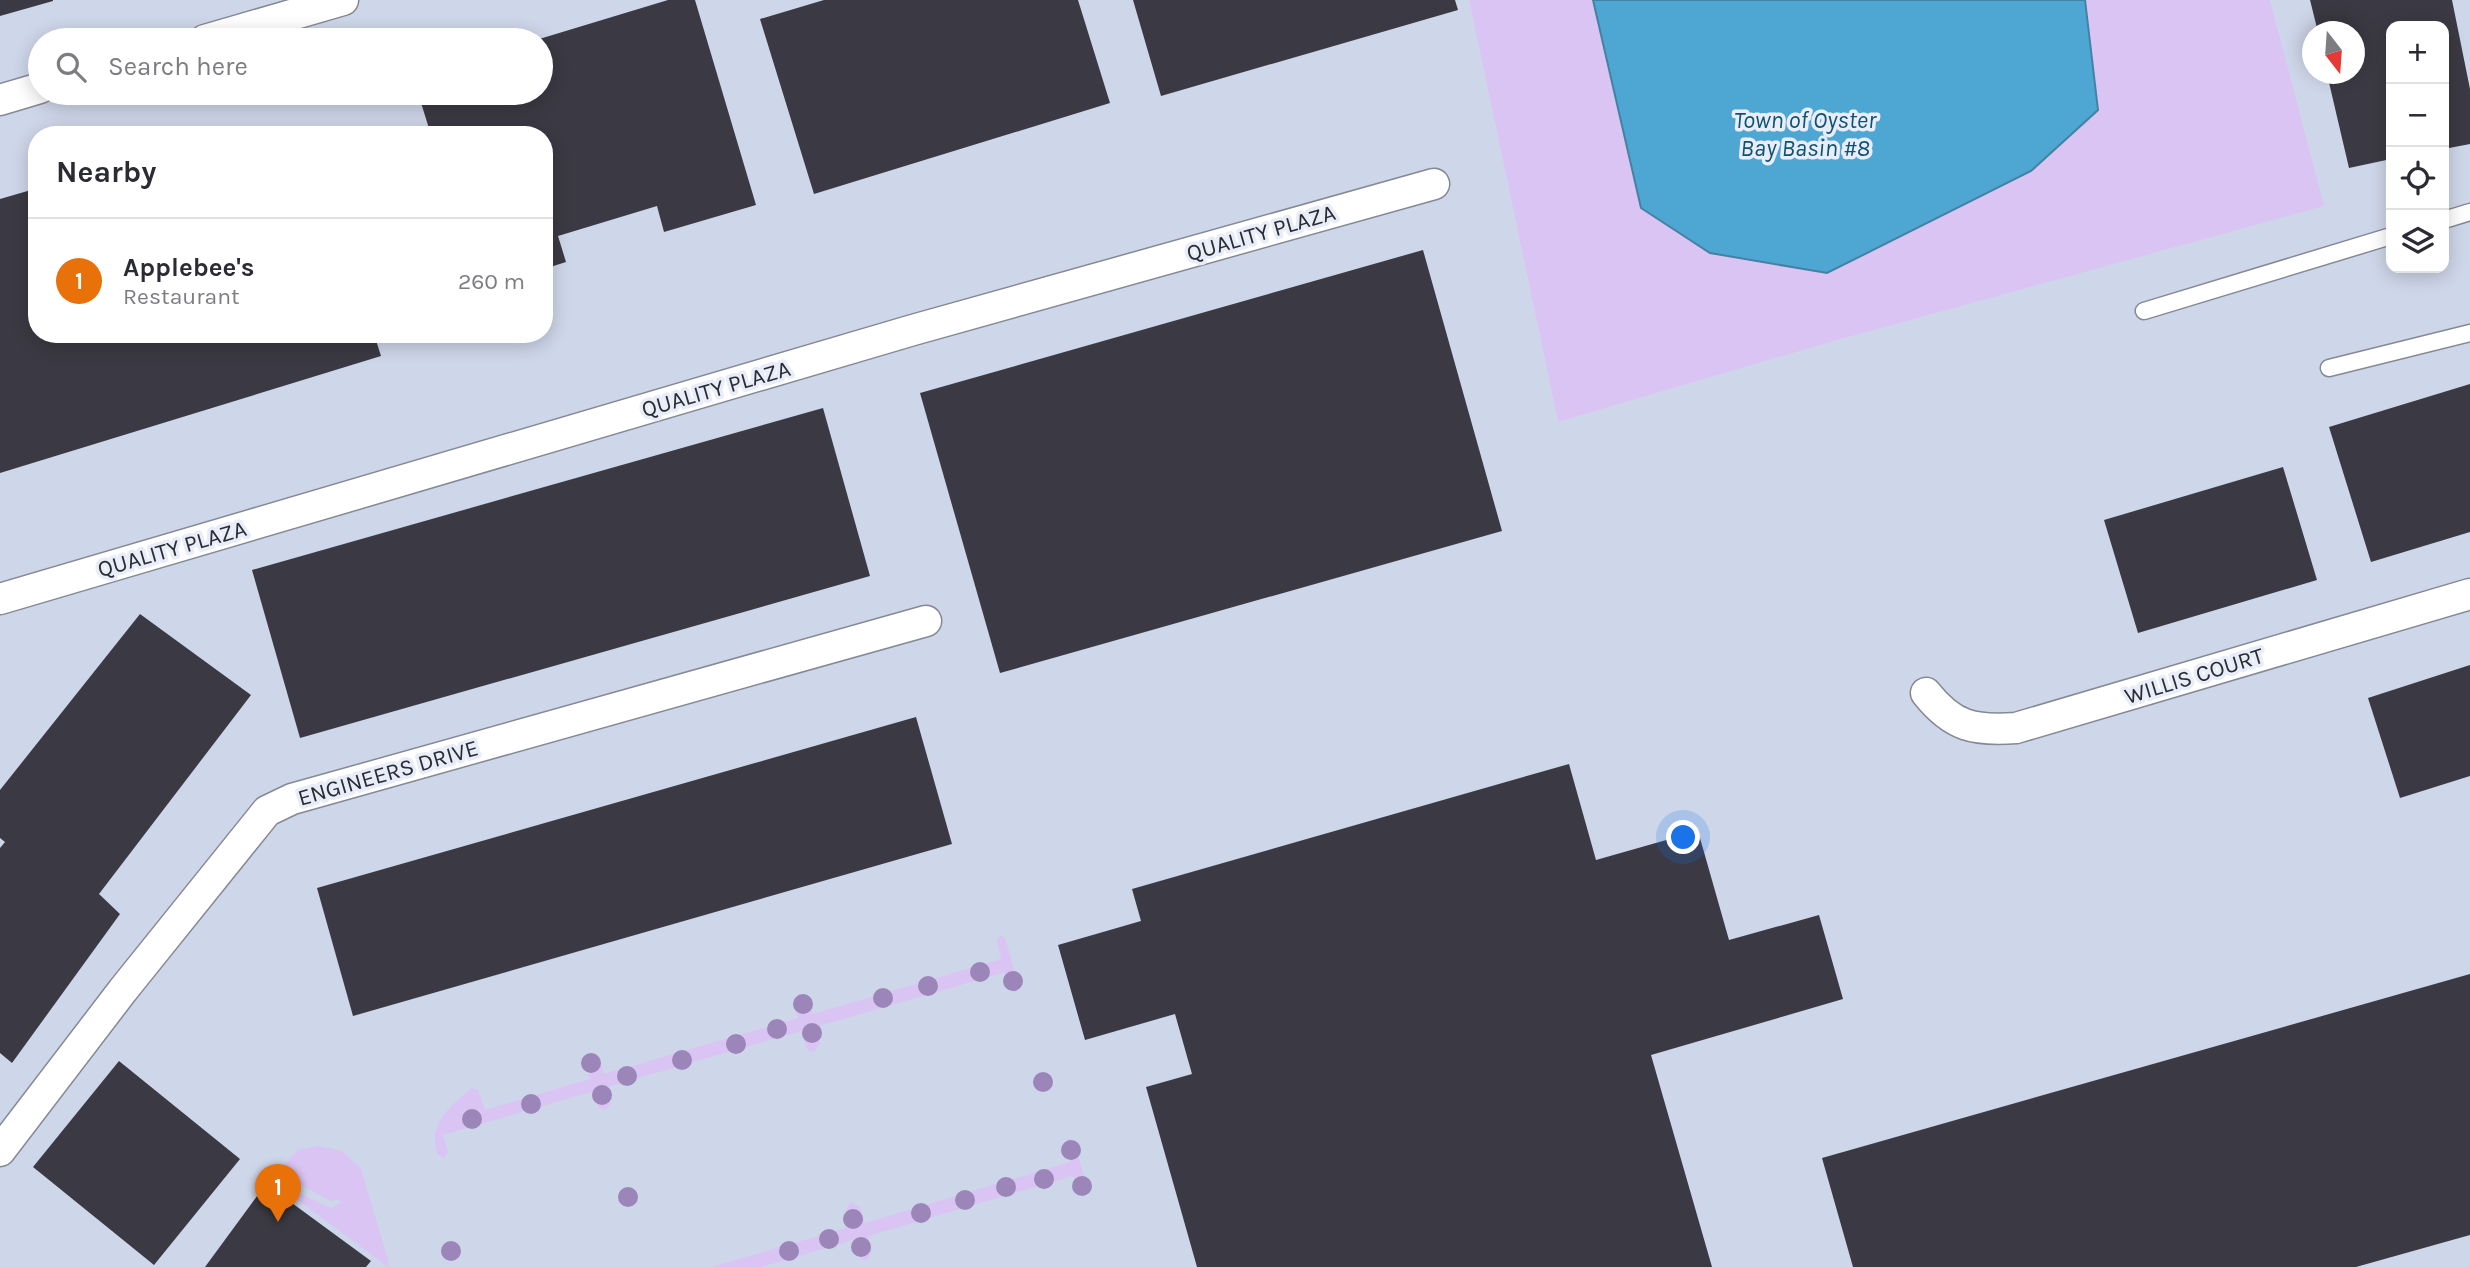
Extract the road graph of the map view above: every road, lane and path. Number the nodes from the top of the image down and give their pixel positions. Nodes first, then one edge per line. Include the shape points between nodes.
1 (343, 0) edge
2 (246, 28) edge
3 (28, 92) edge
4 (0, 100) edge
5 (1434, 184) dead end
6 (2470, 212) edge
7 (2449, 218) edge
8 (2386, 238) edge
9 (2144, 311) dead end
10 (2470, 333) edge
11 (2329, 368) dead end
12 (2470, 594) edge
13 (0, 599) edge
14 (926, 621) dead end
15 (1926, 693) dead end
16 (0, 1151) edge

1 - 2 street
3 - 4 street
5 - 13 street, QUALITY PLAZA via 913,330
6 - 7 lane
8 - 9 lane
10 - 11 lane
12 - 15 street, WILLIS COURT via 2016,728 1970,727 1950,718
14 - 16 street, ENGINEERS DRIVE via 305,796 267,811

